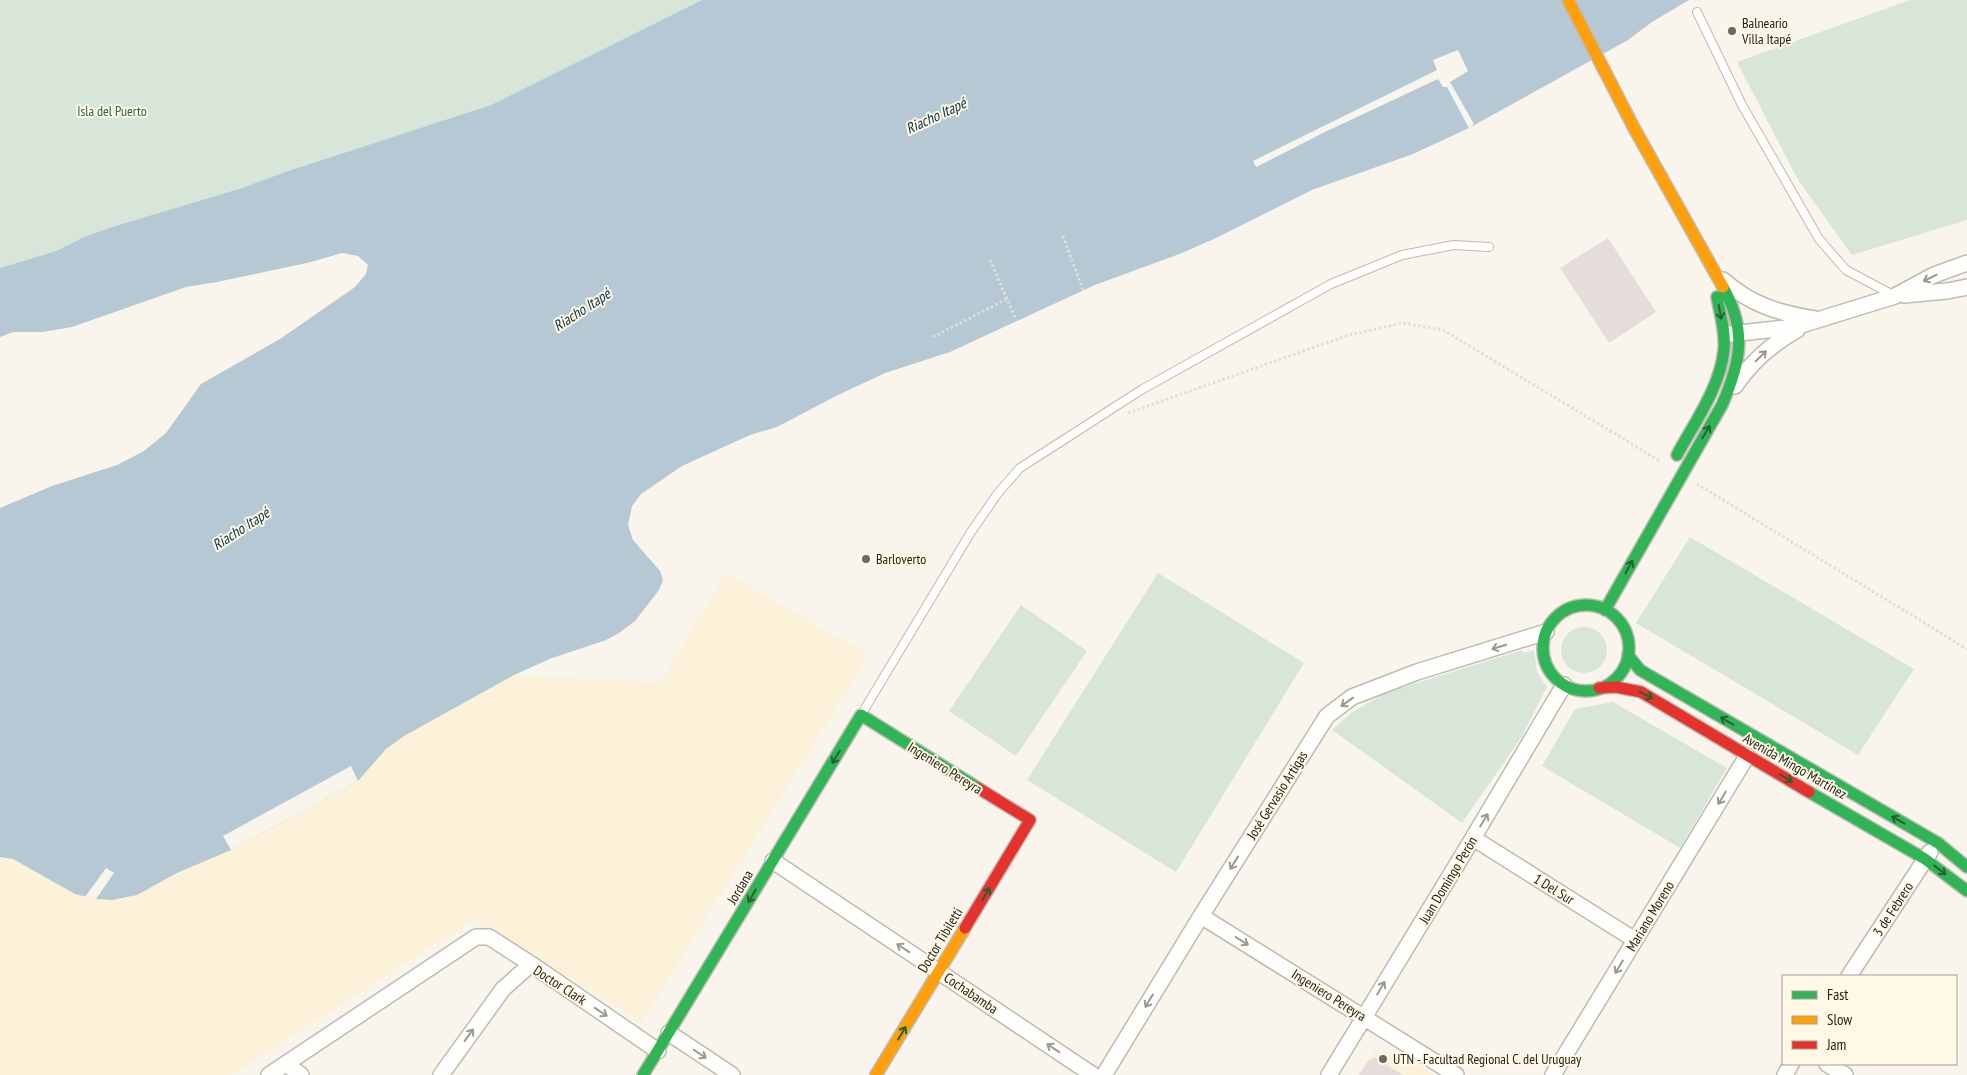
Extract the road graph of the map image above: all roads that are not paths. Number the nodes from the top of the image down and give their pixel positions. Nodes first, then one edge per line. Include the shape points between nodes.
1 (1568, 0) edge
2 (1698, 12) dead end
3 (1489, 247) dead end
4 (1967, 263) edge
5 (1713, 269) junction
6 (1967, 287) edge
7 (1895, 296) junction
8 (1814, 321) junction
9 (1740, 333) junction
10 (1724, 335) junction
11 (1720, 408) junction
12 (1670, 467) road end
13 (1605, 610) junction
14 (1546, 632) junction
15 (1628, 655) junction
16 (1564, 685) junction
17 (1599, 688) junction
18 (861, 715) junction
19 (1747, 756) junction
20 (1030, 820) joint
21 (1473, 838) junction
22 (1938, 843) junction
23 (1925, 859) junction
24 (773, 861) junction
25 (1967, 867) edge
26 (1967, 891) edge
27 (1201, 916) junction
28 (1635, 940) junction
29 (530, 964) junction
30 (939, 972) junction
31 (1850, 975) edge
32 (1364, 1017) junction
33 (669, 1033) junction
34 (658, 1051) junction
35 (286, 1064) junction
36 (1829, 1065) edge
37 (269, 1075) edge
38 (301, 1075) edge
39 (441, 1075) edge
40 (644, 1075) edge
41 (732, 1075) edge
42 (876, 1075) edge
43 (1093, 1075) edge
44 (1104, 1075) edge
45 (1329, 1075) edge
46 (1456, 1075) edge
47 (1553, 1075) edge
48 (1845, 1075) edge

1 - 5 street via 1634,128
2 - 7 lane via 1742,105 1818,239 1846,270
3 - 18 lane via 1454,244 1402,255 1331,284 1141,390 1020,468 971,532
4 -> 7 street
5 - 8 street via 1735,290 1754,302
5 - 9 street via 1733,305
5 -> 10 street
6 - 7 street
7 - 8 street
8 - 9 street via 1795,327
11 -> 8 street via 1743,374 1764,352
9 - 10 street
9 - 11 street via 1739,360
10 - 12 street via 1724,352 1718,375
13 -> 11 street
13 - 14 street via 1594,601 1577,606 1553,620
13 - 15 street via 1624,629
14 - 16 street via 1543,650 1548,667
14 -> 27 street, José Gervasio Artigas via 1417,672 1352,697 1328,716
15 - 17 street via 1618,676
22 -> 15 street, Avenida Mingo Martínez via 1640,670
16 - 17 street via 1575,689
21 -> 16 street, Juan Domingo Perón
17 -> 19 street, Avenida Mingo Martínez via 1616,687 1641,692
18 - 20 street, Ingeniero Pereyra
18 -> 24 street, Jordana
19 -> 23 street, Avenida Mingo Martínez
19 -> 28 street, Mariano Moreno
30 -> 20 street, Doctor Tibiletti
21 - 28 street, 1 Del Sur
32 -> 21 street, Juan Domingo Perón
22 - 23 street, 3 de Febrero
22 - 25 street, Avenida Mingo Martínez
23 -> 26 street, Avenida Mingo Martínez
23 - 31 street, 3 de Febrero
30 -> 24 street, Cochabamba
24 -> 33 street, Jordana
27 -> 32 street, Ingeniero Pereyra
27 -> 44 street, José Gervasio Artigas
28 -> 47 street, Mariano Moreno
29 -> 34 street, Doctor Clark
29 - 35 street via 489,936 476,937
39 -> 29 street, Doctor Clark via 503,989
42 -> 30 street, Doctor Tibiletti
43 -> 30 street, Cochabamba
32 - 45 street, Juan Domingo Perón
32 - 46 street, Ingeniero Pereyra
33 - 34 street, Jordana
33 -> 41 street
34 - 40 street, Jordana
35 - 37 street
35 - 38 street
36 - 48 street

